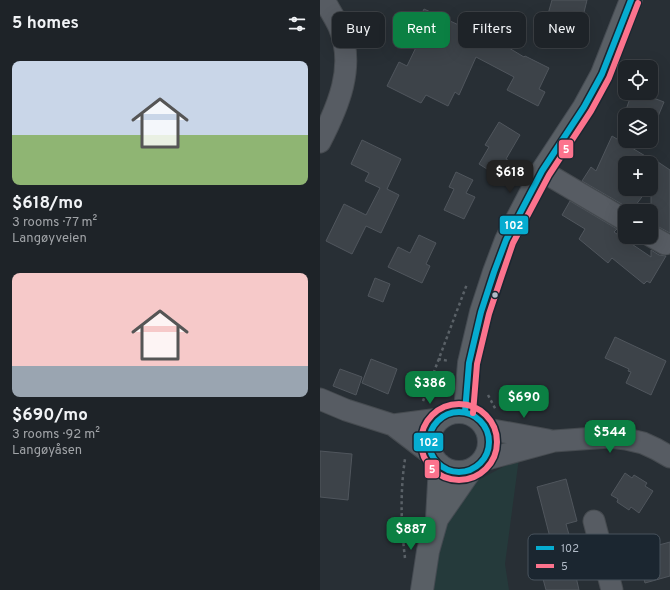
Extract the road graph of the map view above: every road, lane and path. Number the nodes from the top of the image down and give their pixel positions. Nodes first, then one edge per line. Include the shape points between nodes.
1 (324, 0) edge
2 (631, 0) edge
3 (320, 142) edge
4 (542, 171) junction
5 (618, 216) edge
6 (467, 282) dead end
7 (487, 391) dead end
8 (320, 399) edge
9 (423, 400) dead end
10 (465, 412) junction
11 (439, 419) junction
12 (493, 420) junction
13 (393, 425) junction
14 (554, 441) junction
15 (670, 457) edge
16 (435, 459) junction
17 (405, 460) dead end
18 (478, 465) junction
19 (437, 519) junction
20 (594, 521) dead end
21 (597, 534) edge
22 (609, 580) edge
23 (422, 588) edge
24 (612, 590) edge

1 - 3 street via 339,28 346,61 342,89
2 - 4 main road via 602,74 584,107
4 - 5 street
4 - 10 main road via 506,240 481,312 469,363
6 - 9 path
7 - 12 path
8 - 13 street
10 - 11 main road via 446,414
10 - 12 main road via 482,421
11 - 13 street
11 - 16 main road via 430,435 429,445
12 - 14 street
12 - 18 main road via 489,450
13 - 16 street
14 - 15 street via 610,437 626,439 643,443
14 - 18 street
16 - 18 main road via 449,471 455,472
16 - 19 main road
17 - 23 path via 401,516 406,570
18 - 19 main road
19 - 23 main road
20 - 21 street
22 - 24 street

